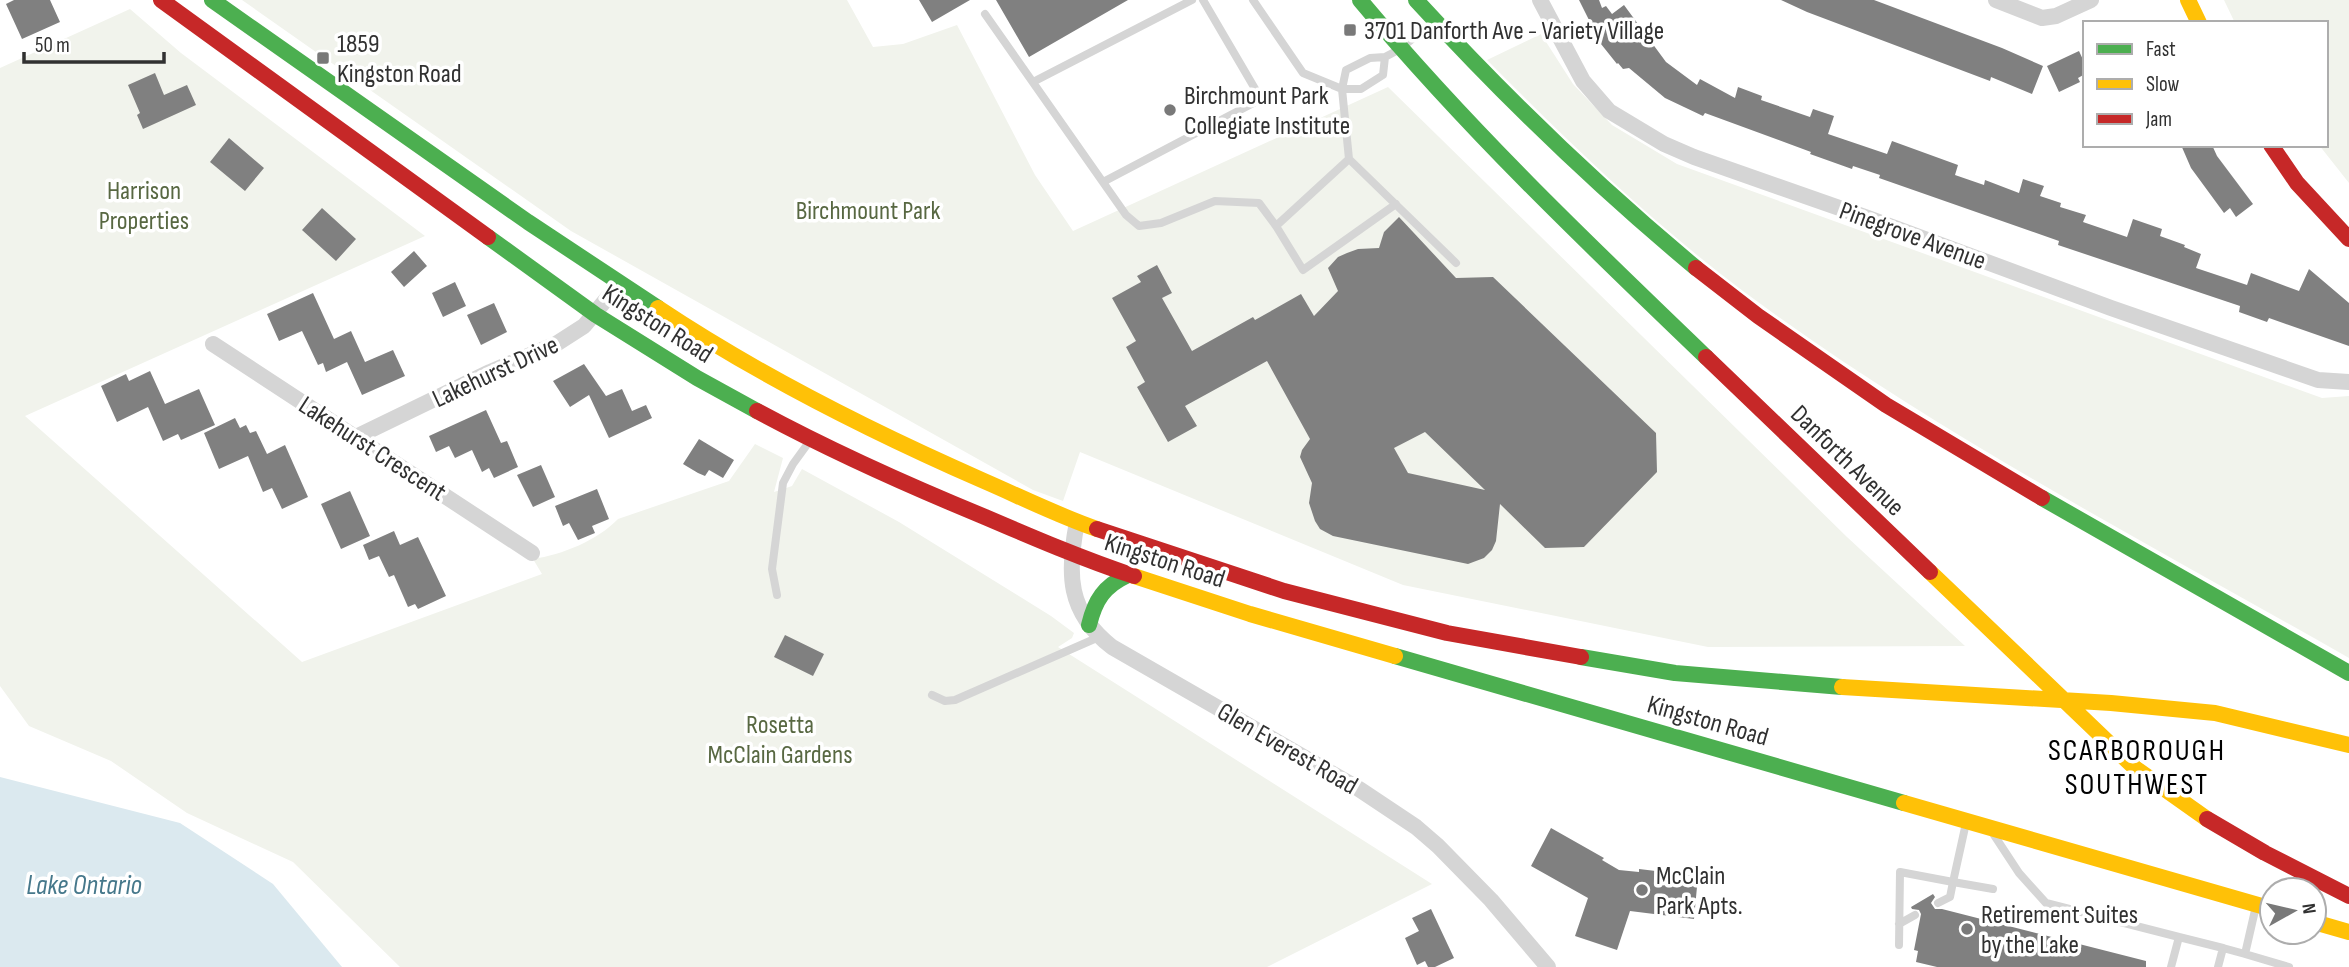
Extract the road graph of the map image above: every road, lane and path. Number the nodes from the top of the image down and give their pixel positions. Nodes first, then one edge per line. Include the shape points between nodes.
1 (161, 0) edge
2 (212, 0) edge
3 (1192, 0) edge
4 (1203, 0) edge
5 (1253, 0) edge
6 (1360, 0) edge
7 (1416, 0) edge
8 (1540, 0) edge
9 (1996, 0) edge
10 (2091, 0) edge
11 (2188, 0) edge
12 (985, 14) dead end
13 (1434, 21) junction
14 (2198, 21) edge
15 (1393, 53) junction
16 (1033, 82) junction
17 (1342, 89) junction
18 (2271, 147) edge
19 (1349, 159) junction
20 (1103, 182) junction
21 (1396, 204) junction
22 (1276, 226) junction
23 (2349, 239) edge
24 (1456, 262) dead end
25 (619, 284) junction
26 (596, 315) junction
27 (213, 344) dead end
28 (2349, 382) edge
29 (355, 437) junction
30 (811, 440) junction
31 (1077, 522) junction
32 (532, 553) dead end
33 (1071, 553) junction
34 (1128, 575) junction
35 (777, 595) dead end
36 (1094, 631) junction
37 (2349, 673) edge
38 (932, 695) dead end
39 (2349, 745) edge
40 (1966, 820) junction
41 (1989, 827) junction
42 (1953, 882) junction
43 (1993, 889) dead end
44 (2349, 896) edge
45 (1938, 903) dead end
46 (2258, 905) edge
47 (1916, 915) dead end
48 (1899, 924) junction
49 (2258, 926) edge
50 (2328, 926) edge
51 (2349, 932) edge
52 (2179, 937) junction
53 (1899, 945) dead end
54 (2223, 948) junction
55 (2249, 955) junction
56 (1548, 967) edge
57 (2171, 967) edge
58 (2218, 967) edge
59 (2250, 967) edge
60 (2289, 967) edge

1 - 26 main road, Kingston Road
2 - 25 main road, Kingston Road
3 - 16 lane
4 - 20 lane via 1261,99
5 - 17 lane via 1303,73
6 - 15 main road, Danforth Avenue
7 - 13 main road, Danforth Avenue
8 - 28 street, Pinegrove Avenue via 1583,81 1609,111 1664,144 2111,309 2318,380
9 - 10 street via 2042,18
11 - 14 main road
12 - 16 lane
13 - 15 lane
13 - 37 main road, Danforth Avenue via 1611,197 1819,360 1953,447
15 - 17 lane via 1382,75 1360,89
15 - 17 lane via 1346,70
15 - 44 main road, Danforth Avenue via 2134,768 2202,817
16 - 20 lane
17 - 19 lane
18 - 23 main road via 2297,183
19 - 21 lane
19 - 22 lane
20 - 22 lane via 1139,226 1161,223 1215,201 1259,203
21 - 22 lane via 1303,270
21 - 24 lane
25 - 26 street, Lakehurst Drive
25 - 31 main road, Kingston Road via 698,335 805,394 916,451
26 - 29 street, Lakehurst Drive via 556,344
26 - 30 main road, Kingston Road via 697,378
27 - 29 street, Lakehurst Crescent
29 - 32 street, Lakehurst Crescent
30 - 33 main road, Kingston Road
30 - 35 lane via 783,483 772,569
31 - 33 street, Glen Everest Road
31 - 39 main road, Kingston Road via 1284,591 1447,633 1560,654 1675,673 1789,684 2215,713
33 - 34 main road, Kingston Road
33 - 36 street, Glen Everest Road via 1074,599
34 - 36 main road via 1116,580 1094,603
34 - 40 main road, Kingston Road
36 - 38 lane via 955,700
36 - 56 street, Glen Everest Road via 1112,647 1359,789 1416,827 1491,900
40 - 41 main road, Kingston Road
40 - 42 lane
41 - 46 main road, Kingston Road
41 - 52 lane via 2019,873 2046,903
42 - 43 lane
42 - 45 lane via 1950,897
42 - 48 lane via 1900,872
47 - 48 lane
48 - 53 lane
49 - 55 lane
50 - 51 main road
52 - 54 lane
52 - 57 lane
54 - 55 lane
54 - 58 lane
55 - 59 lane
55 - 60 lane

